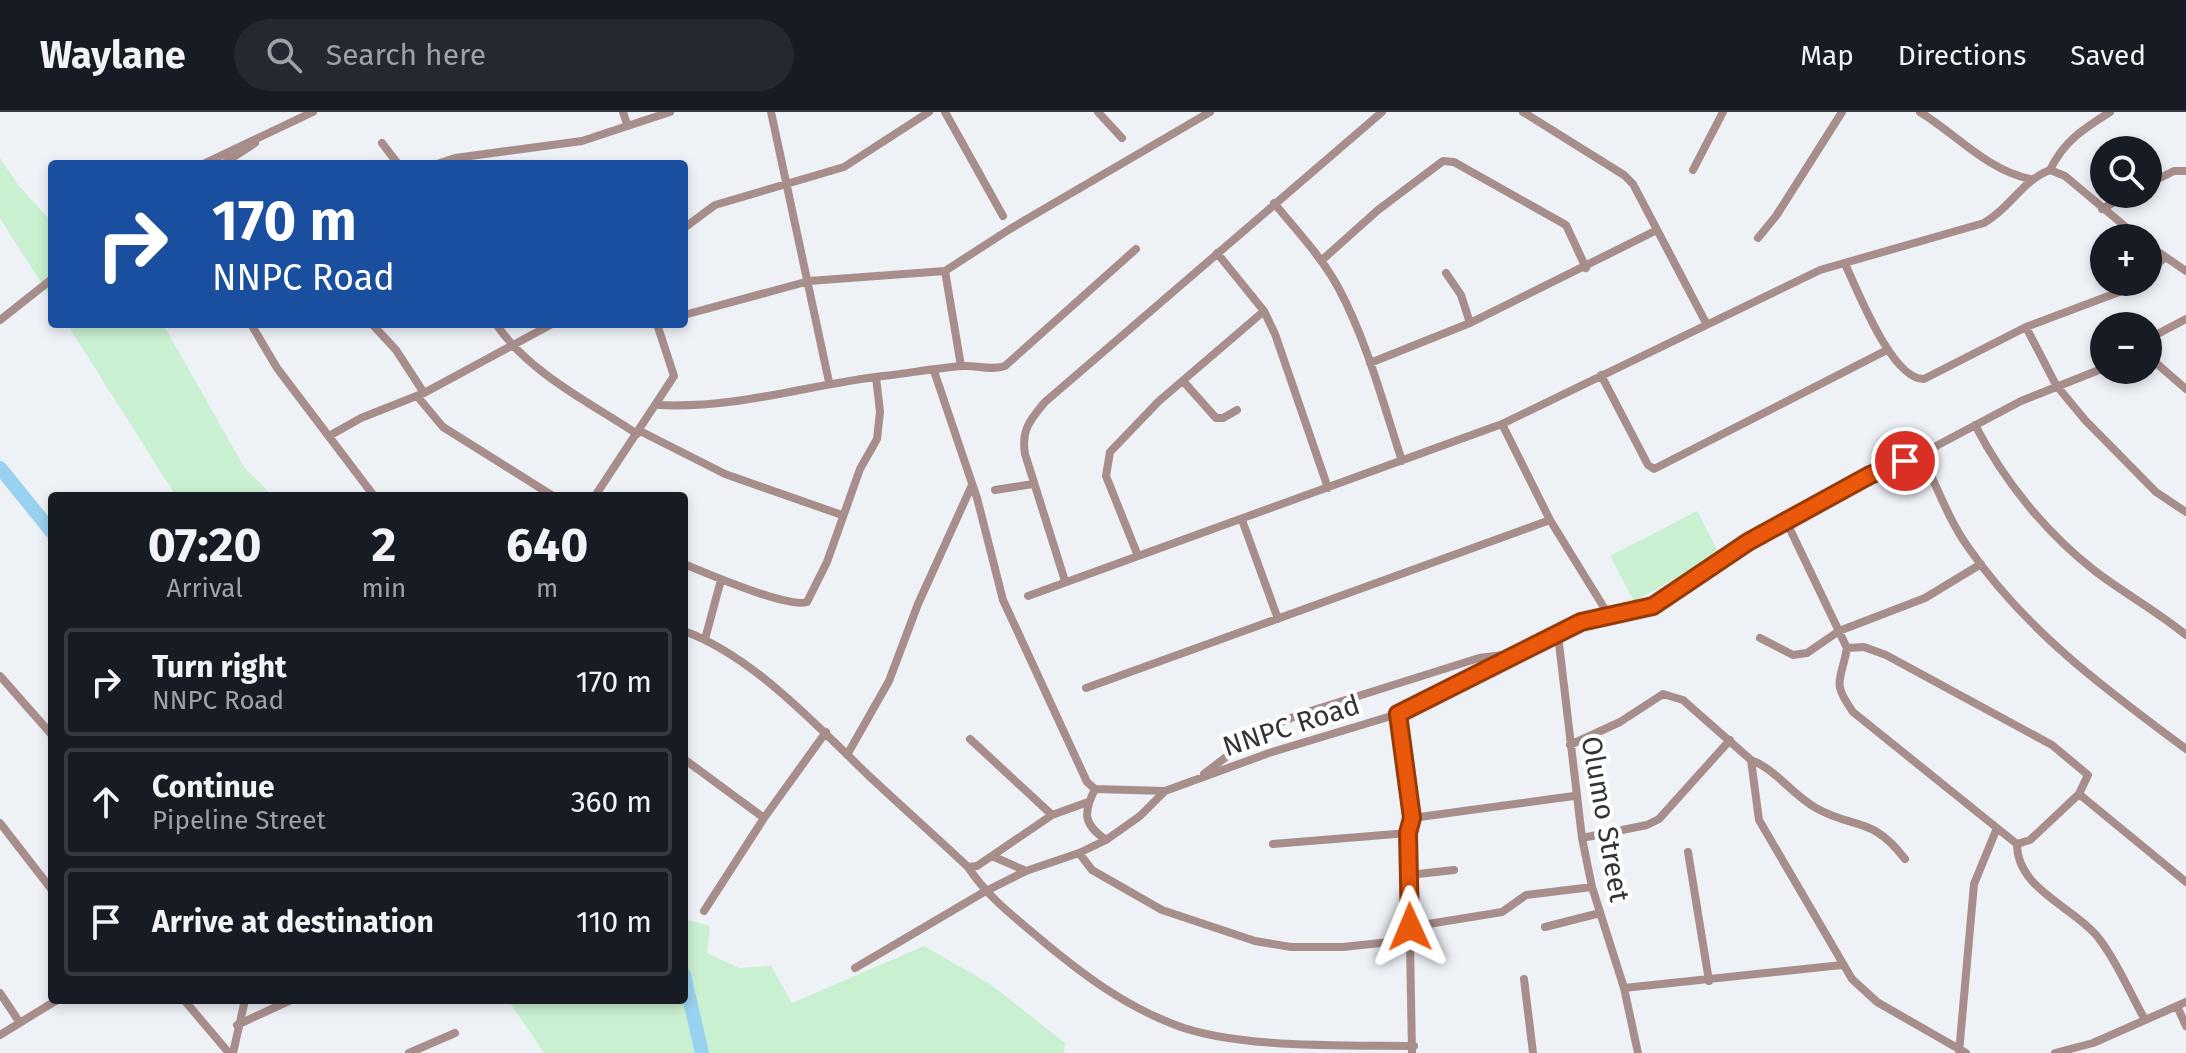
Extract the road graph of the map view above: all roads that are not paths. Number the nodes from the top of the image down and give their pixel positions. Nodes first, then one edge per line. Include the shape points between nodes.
1 (313, 112) edge
2 (623, 112) edge
3 (670, 112) edge
4 (771, 112) edge
5 (929, 112) edge
6 (945, 112) edge
7 (1098, 112) edge
8 (1210, 112) edge
9 (1382, 112) edge
10 (1523, 112) edge
11 (1723, 112) edge
12 (1842, 112) edge
13 (1920, 112) edge
14 (2110, 112) edge
15 (627, 124) junction
16 (275, 130) junction
17 (1122, 138) dead end
18 (382, 143) dead end
19 (211, 160) edge
20 (229, 160) edge
21 (395, 160) edge
22 (449, 160) edge
23 (1693, 170) dead end
24 (2050, 170) junction
25 (2186, 171) edge
26 (2162, 177) edge
27 (2030, 179) junction
28 (783, 182) junction
29 (1274, 203) junction
30 (2102, 209) joint
31 (1003, 216) dead end
32 (2121, 224) edge
33 (688, 225) edge
34 (1657, 230) junction
35 (1758, 238) dead end
36 (1136, 249) dead end
37 (1217, 253) junction
38 (2164, 258) edge
39 (1321, 261) junction
40 (1845, 264) junction
41 (2184, 267) edge
42 (1586, 268) junction
43 (945, 271) junction
44 (1446, 273) dead end
45 (809, 281) junction
46 (48, 282) edge
47 (2107, 296) edge
48 (1264, 311) junction
49 (688, 314) edge
50 (2186, 319) edge
51 (0, 320) edge
52 (1470, 323) junction
53 (1706, 323) junction
54 (2026, 327) junction
55 (253, 328) edge
56 (376, 328) edge
57 (499, 328) edge
58 (545, 328) edge
59 (658, 328) edge
60 (2162, 332) edge
61 (511, 346) junction
62 (1887, 350) junction
63 (1370, 363) junction
64 (961, 366) junction
65 (2162, 368) edge
66 (934, 371) junction
67 (2090, 373) edge
68 (1601, 375) junction
69 (876, 377) junction
70 (1183, 381) junction
71 (829, 382) junction
72 (2056, 385) junction
73 (2186, 389) edge
74 (420, 395) junction
75 (658, 405) junction
76 (1237, 410) dead end
77 (1502, 424) junction
78 (1975, 425) junction
79 (639, 432) junction
80 (329, 436) junction
81 (1921, 454) junction
82 (1402, 461) junction
83 (1033, 484) junction
84 (972, 485) junction
85 (1328, 488) junction
86 (995, 490) dead end
87 (371, 492) edge
88 (547, 492) edge
89 (598, 492) edge
90 (2186, 512) edge
91 (842, 515) junction
92 (1242, 520) junction
93 (1550, 520) junction
94 (1787, 523) junction
95 (1138, 556) junction
96 (1981, 564) junction
97 (688, 566) edge
98 (721, 580) junction
99 (1065, 581) junction
100 (1028, 596) dead end
101 (1608, 614) junction
102 (1278, 619) junction
103 (1839, 631) junction
104 (688, 633) edge
105 (1558, 635) junction
106 (2186, 635) edge
107 (1760, 638) dead end
108 (705, 639) junction
109 (1847, 648) junction
110 (1518, 654) junction
111 (0, 676) edge
112 (1086, 688) dead end
113 (1398, 714) junction
114 (48, 730) edge
115 (826, 732) junction
116 (970, 739) dead end
117 (1252, 739) junction
118 (1730, 740) junction
119 (1570, 745) junction
120 (2186, 749) edge
121 (1269, 753) junction
122 (847, 755) junction
123 (1751, 760) junction
124 (688, 762) edge
125 (1201, 778) junction
126 (1095, 789) junction
127 (1165, 791) junction
128 (2079, 794) junction
129 (1574, 796) junction
130 (1088, 802) junction
131 (1052, 815) junction
132 (764, 818) junction
133 (1412, 818) junction
134 (0, 823) edge
135 (1997, 828) junction
136 (1408, 833) junction
137 (1582, 838) junction
138 (1106, 840) junction
139 (1273, 844) dead end
140 (2017, 844) junction
141 (1688, 852) dead end
142 (1079, 853) junction
143 (992, 856) junction
144 (1905, 859) dead end
145 (968, 867) junction
146 (1454, 870) dead end
147 (1026, 871) junction
148 (1409, 875) junction
149 (2186, 882) edge
150 (48, 885) edge
151 (1592, 887) junction
152 (984, 892) junction
153 (704, 911) dead end
154 (1600, 913) junction
155 (1410, 927) junction
156 (1545, 927) dead end
157 (1408, 940) junction
158 (1842, 965) junction
159 (855, 968) dead end
160 (1524, 979) dead end
161 (1709, 981) junction
162 (1624, 988) junction
163 (0, 993) edge
164 (51, 1004) edge
165 (188, 1004) edge
166 (244, 1004) edge
167 (282, 1004) edge
168 (2182, 1004) edge
169 (2144, 1018) junction
170 (20, 1023) junction
171 (237, 1025) junction
172 (2186, 1026) edge
173 (455, 1033) dead end
174 (0, 1035) edge
175 (2093, 1043) junction
176 (1413, 1049) edge
177 (231, 1053) edge
178 (409, 1053) edge
179 (1533, 1053) edge
180 (1638, 1053) edge
181 (1962, 1053) edge
182 (2055, 1053) edge
183 (2097, 1053) edge

1 - 16 street
2 - 15 street
3 - 15 street
4 - 28 street
5 - 28 street via 844,167
6 - 31 street
7 - 17 street
8 - 43 street
9 - 29 street
10 - 34 street via 1624,175
11 - 23 street
12 - 35 street
13 - 27 street via 2010,175
14 - 24 street via 2061,147
15 - 22 street via 582,141
16 - 19 street
16 - 20 street
18 - 21 street
24 - 27 street
24 - 30 street via 2065,176
25 - 26 street
27 - 40 street via 2005,210 1984,223
28 - 33 street via 715,205
28 - 45 street
29 - 37 street
29 - 39 street
30 - 32 street
34 - 42 street
34 - 53 street
36 - 64 street via 1005,366
37 - 48 street
37 - 83 street via 1030,420 1023,434
38 - 41 street
39 - 42 street via 1443,161 1454,162 1566,225
39 - 63 street
40 - 53 street via 1820,270
40 - 62 street
42 - 52 street
43 - 45 street
43 - 64 street
44 - 52 street via 1461,295
45 - 49 street
45 - 71 street
46 - 51 street
47 - 54 street
48 - 70 street
48 - 85 street
50 - 60 street
52 - 63 street
53 - 68 street
54 - 62 street via 1924,379 1909,377
54 - 72 street
55 - 80 street
56 - 74 street via 396,350
57 - 61 street
58 - 61 street
59 - 75 street via 674,376
61 - 74 street
61 - 79 street
62 - 68 street via 1654,469
63 - 82 street
64 - 66 street
65 - 73 street
66 - 69 street
66 - 84 street
67 - 72 street, NNPC Road
68 - 77 street
69 - 71 street
69 - 91 street via 877,439
70 - 76 street via 1216,418
70 - 95 street via 1110,452 1106,476
71 - 75 street via 754,401
72 - 78 street, NNPC Road
72 - 90 street via 2156,492
74 - 80 street
74 - 88 street via 433,417 459,438
75 - 79 street
77 - 82 street
77 - 93 street
78 - 81 street, NNPC Road
78 - 106 street via 1994,462 2056,534 2096,572
79 - 89 street
79 - 91 street via 725,474
80 - 87 street
81 - 94 street, NNPC Road via 1870,475
81 - 96 street
82 - 85 street
83 - 86 street
83 - 99 street
84 - 122 street via 889,681
84 - 126 street via 1003,600 1051,711
85 - 92 street
91 - 98 street via 827,562 805,604
92 - 95 street
92 - 102 street
93 - 101 street
93 - 102 street
94 - 101 street, NNPC Road via 1748,542 1653,606
94 - 103 street
95 - 99 street
96 - 103 street via 1925,598
96 - 120 street via 2057,651
97 - 98 street
98 - 108 street
99 - 100 street
101 - 105 street, NNPC Road
102 - 112 street
103 - 107 street via 1799,656
103 - 109 street
104 - 108 street
105 - 110 street, NNPC Road
105 - 119 street, Olumo Street
108 - 115 street
109 - 128 street via 1886,655 2052,745 2088,775
109 - 135 street via 1838,691 1853,712
110 - 113 street, NNPC Road
110 - 117 street via 1479,658 1389,685 1301,714
111 - 114 street
113 - 121 street, NNPC Road
113 - 133 street
115 - 122 street
115 - 132 street
116 - 131 street
117 - 121 street
117 - 125 street
118 - 119 street via 1683,700 1663,694
118 - 123 street
118 - 137 street via 1659,819
119 - 129 street, Olumo Street
121 - 125 street, NNPC Road
122 - 145 street
123 - 144 street via 1815,808 1874,829
123 - 158 street via 1759,820
124 - 132 street
125 - 127 street, NNPC Road
126 - 127 street
126 - 130 street
127 - 138 street, NNPC Road
128 - 140 street via 2030,840
128 - 149 street
129 - 133 street
129 - 137 street, Olumo Street
130 - 131 street
130 - 138 street via 1084,809 1091,830
131 - 143 street
132 - 153 street
133 - 136 street
134 - 150 street
135 - 140 street
135 - 181 street via 1974,884
136 - 139 street
136 - 148 street
137 - 151 street, Olumo Street
138 - 142 street, NNPC Road
140 - 169 street via 2017,855 2048,897 2097,936
141 - 161 street
142 - 147 street, NNPC Road
142 - 157 street via 1092,870 1162,910 1255,941 1343,947
143 - 145 street
143 - 147 street
145 - 152 street
146 - 148 street
147 - 152 street, NNPC Road
148 - 155 street
151 - 154 street, Olumo Street
151 - 155 street via 1526,895 1502,912
152 - 159 street, NNPC Road
152 - 176 street via 1092,982 1174,1025 1231,1037
154 - 156 street
154 - 162 street, Olumo Street
155 - 157 street
157 - 176 street
158 - 161 street
158 - 181 street via 1877,1002
160 - 179 street
161 - 162 street
162 - 180 street, Olumo Street
163 - 170 street
164 - 170 street
165 - 177 street
166 - 171 street
167 - 171 street
168 - 169 street
168 - 172 street
169 - 175 street
170 - 174 street
171 - 177 street
173 - 178 street
175 - 182 street
175 - 183 street

